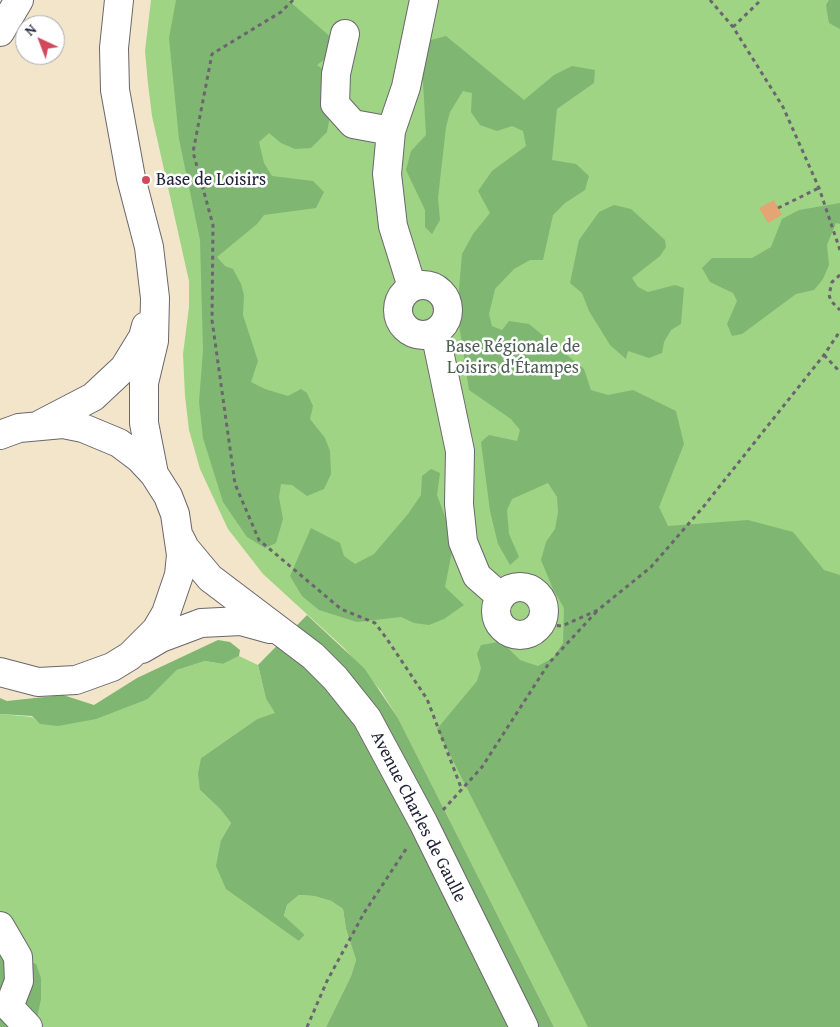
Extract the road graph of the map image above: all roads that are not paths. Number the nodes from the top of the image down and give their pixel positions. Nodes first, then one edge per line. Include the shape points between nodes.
1 (19, 0) edge
2 (118, 0) edge
3 (424, 0) edge
4 (0, 32) edge
5 (345, 34) dead end
6 (391, 131) junction
7 (155, 298) junction
8 (15, 427) edge
9 (154, 474) junction
10 (180, 538) junction
11 (541, 624) road end
12 (279, 632) junction
13 (130, 656) junction
14 (0, 672) edge
15 (0, 926) edge
16 (5, 1012) edge
17 (28, 1027) edge
18 (524, 1027) edge

1 - 4 main road
2 - 7 main road via 114,90 149,247
3 - 6 main road via 406,87
5 - 6 main road via 336,74 334,104 353,124
6 - 11 main road via 387,174 393,226 412,287 437,289 448,303 447,320 435,332 460,451 459,504 463,542 477,576 501,597 496,613 503,629 519,636 528,635
7 - 8 main road via 143,337 124,368 93,397
7 - 9 main road via 154,341 144,383 144,423
8 - 9 main road via 63,424 100,433 133,453
9 - 10 main road via 168,496
10 - 12 main road, Avenue Charles de Gaulle via 210,578
10 - 13 main road via 179,575 174,594 156,630
12 - 13 main road, Avenue Charles de Gaulle via 241,621 201,623 161,638
12 - 18 main road, Avenue Charles de Gaulle via 313,656 367,718 423,822
13 - 14 main road via 112,667 76,680 38,682
15 - 16 main road via 18,957 19,981
16 - 17 main road

